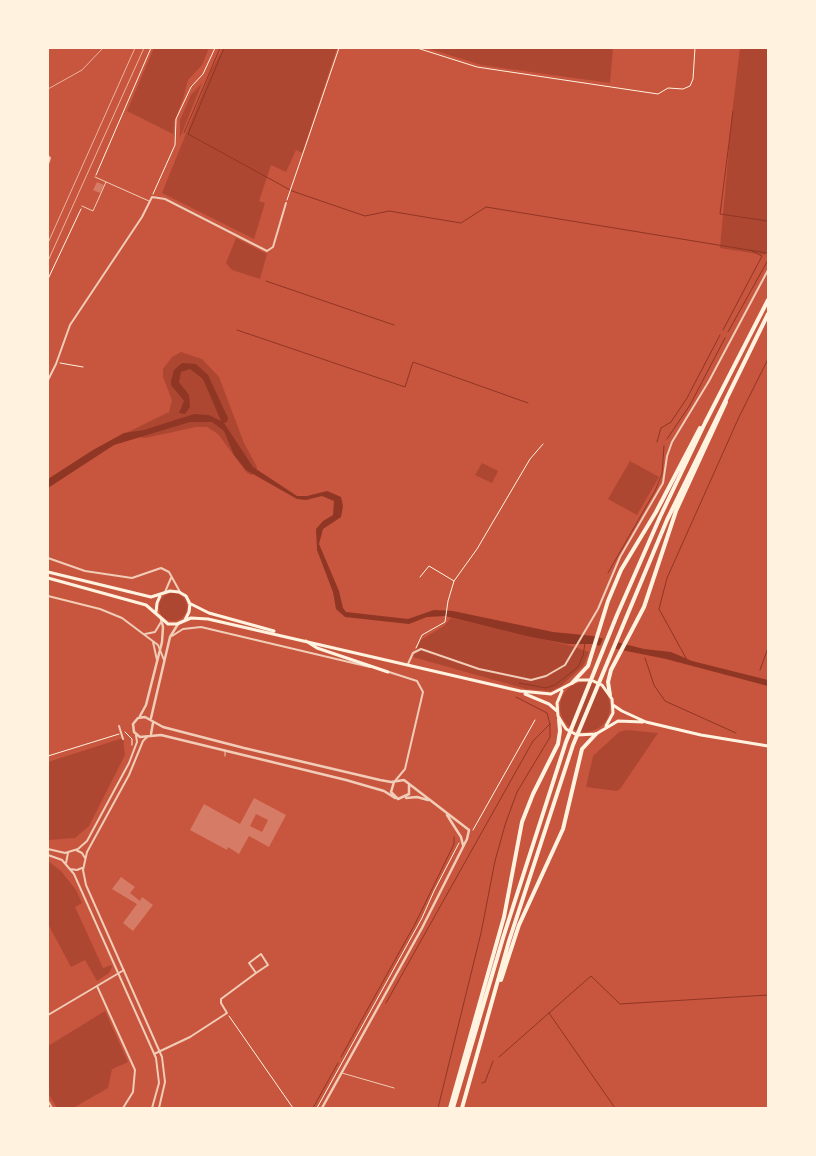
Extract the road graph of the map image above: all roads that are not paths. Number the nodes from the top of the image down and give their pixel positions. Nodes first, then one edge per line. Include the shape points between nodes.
1 (48, 156) edge
2 (48, 164) edge
3 (95, 177) road end
4 (106, 182) junction
5 (150, 201) junction
6 (286, 203) road end
7 (82, 206) road end
8 (768, 270) edge
9 (768, 300) edge
10 (768, 314) edge
11 (48, 380) edge
12 (728, 395) junction
13 (717, 399) junction
14 (48, 558) edge
15 (48, 572) edge
16 (48, 578) edge
17 (171, 578) junction
18 (181, 592) junction
19 (164, 594) junction
20 (48, 596) edge
21 (189, 603) junction
22 (157, 614) junction
23 (161, 619) junction
24 (183, 622) junction
25 (178, 624) junction
26 (143, 633) junction
27 (303, 639) junction
28 (152, 640) junction
29 (168, 641) junction
30 (160, 648) junction
31 (164, 660) junction
32 (157, 663) junction
33 (408, 664) junction
34 (388, 672) junction
35 (572, 683) junction
36 (564, 689) junction
37 (520, 692) junction
38 (610, 695) junction
39 (613, 704) junction
40 (557, 711) junction
41 (140, 717) junction
42 (559, 719) junction
43 (152, 721) junction
44 (646, 722) junction
45 (119, 726) dead end
46 (606, 726) junction
47 (134, 733) junction
48 (596, 734) junction
49 (148, 737) junction
50 (123, 739) dead end
51 (768, 746) edge
52 (226, 751) junction
53 (225, 756) dead end
54 (395, 781) junction
55 (406, 782) junction
56 (395, 798) junction
57 (403, 799) junction
58 (431, 802) junction
59 (444, 812) junction
60 (48, 849) edge
61 (462, 849) junction
62 (74, 850) junction
63 (70, 852) junction
64 (48, 855) edge
65 (85, 859) junction
66 (67, 865) junction
67 (84, 866) junction
68 (70, 868) junction
69 (124, 970) junction
70 (118, 973) junction
71 (256, 973) junction
72 (97, 986) junction
73 (48, 1015) edge
74 (481, 1040) junction
75 (160, 1052) junction
76 (154, 1054) junction
77 (342, 1073) junction
78 (394, 1088) dead end
79 (48, 1101) edge
80 (52, 1108) edge
81 (123, 1108) edge
82 (152, 1108) edge
83 (159, 1108) edge
84 (322, 1108) edge
85 (451, 1108) edge
86 (462, 1108) edge

1 - 2 street
3 - 4 lane
4 - 5 lane
4 - 7 lane via 93,211
5 - 6 street via 152,197 165,199 268,251 273,246
5 - 11 street via 70,325
8 - 33 street via 672,442 663,483 620,557 598,609 562,668 534,680 479,669 421,648 415,651
9 - 13 highway
10 - 12 highway
12 - 38 highway via 680,502 647,599 609,679
12 - 74 highway via 674,504 573,745 509,941
13 - 35 highway via 621,570 586,669
13 - 85 highway via 617,615 566,742
14 - 17 street via 85,571 129,578 161,568 169,572
15 - 19 main road via 149,597
16 - 22 main road via 144,604
17 - 18 street
17 - 19 street
18 - 19 main road
18 - 21 main road
19 - 22 main road via 157,602
20 - 26 street via 104,610
21 - 24 main road via 189,613
21 - 27 main road via 215,614
22 - 23 main road
23 - 25 main road via 168,624
23 - 26 street via 156,631 148,635
23 - 30 street
24 - 25 main road
24 - 27 main road via 202,618
25 - 29 street
26 - 28 street
27 - 33 main road
27 - 34 main road via 317,648
28 - 30 street
28 - 32 street
29 - 31 street
29 - 34 street via 177,632 201,627
30 - 31 street
30 - 32 street
31 - 43 street
32 - 41 street
33 - 37 main road
34 - 54 street via 417,680 423,692 404,770
35 - 36 main road
35 - 38 main road via 596,682
36 - 37 main road via 548,695
36 - 40 main road via 558,699
37 - 40 main road via 549,704
38 - 39 main road
39 - 44 main road via 622,712
39 - 46 main road via 612,717
40 - 42 main road
41 - 43 street
41 - 47 street via 133,724
42 - 48 main road via 566,729 577,735
42 - 85 highway via 557,747 522,822 502,924
43 - 49 street via 154,730
43 - 54 street via 163,727 244,748
44 - 46 main road via 620,720
44 - 51 main road
45 - 50 street
46 - 48 main road
47 - 49 street
47 - 62 street via 137,741 124,773 88,840
48 - 74 highway via 582,749 563,829 516,931
49 - 52 street via 158,734
49 - 65 street via 143,741 133,768
52 - 53 lane
52 - 56 street via 346,780 384,791
54 - 55 street via 401,779
54 - 56 street via 390,790
55 - 57 street via 410,791
55 - 58 street
56 - 57 street
57 - 58 street via 417,797
58 - 59 street
59 - 61 street via 462,838
59 - 61 street via 469,830
60 - 63 street
61 - 77 street
62 - 63 street
62 - 65 street via 81,852
63 - 66 street via 66,858
64 - 66 street
65 - 67 street
66 - 68 street
67 - 68 street via 77,870
67 - 69 street via 86,885
68 - 70 street
69 - 70 street
69 - 75 street
70 - 72 street
70 - 76 street
71 - 71 street via 268,965 261,954 249,963
71 - 75 street via 220,1000 227,1013
72 - 73 street
72 - 81 street via 135,1070 133,1092
74 - 86 highway
75 - 76 street
75 - 83 street via 165,1080
76 - 82 street via 159,1082
77 - 78 lane
77 - 84 street
79 - 80 street

